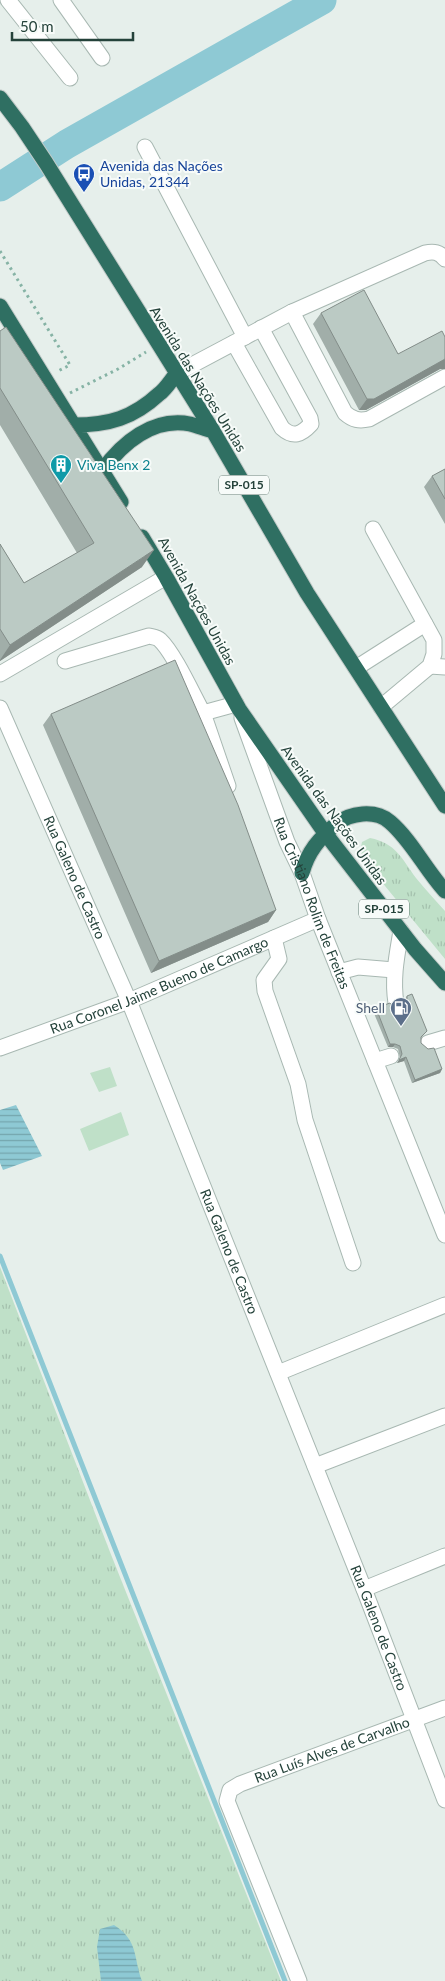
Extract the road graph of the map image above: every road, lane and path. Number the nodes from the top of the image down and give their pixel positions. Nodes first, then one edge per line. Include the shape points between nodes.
1 (8, 0) edge
2 (61, 0) edge
3 (102, 58) dead end
4 (70, 78) dead end
5 (0, 98) edge
6 (146, 147) dead end
7 (0, 251) edge
8 (445, 259) edge
9 (0, 306) edge
10 (292, 312) junction
11 (261, 328) junction
12 (240, 340) junction
13 (158, 344) junction
14 (176, 373) junction
15 (445, 377) edge
16 (45, 378) junction
17 (58, 399) junction
18 (74, 425) junction
19 (213, 431) junction
20 (102, 471) junction
21 (127, 512) edge
22 (137, 528) edge
23 (373, 529) dead end
24 (166, 577) junction
25 (425, 624) junction
26 (65, 661) dead end
27 (438, 666) edge
28 (356, 668) junction
29 (0, 674) edge
30 (237, 706) junction
31 (381, 707) junction
32 (0, 708) edge
33 (203, 713) junction
34 (234, 802) edge
35 (445, 806) edge
36 (325, 833) junction
37 (302, 873) junction
38 (445, 891) edge
39 (318, 919) junction
40 (401, 931) junction
41 (274, 938) junction
42 (394, 970) junction
43 (339, 972) junction
44 (445, 983) edge
45 (129, 1001) junction
46 (396, 1003) dead end
47 (445, 1038) edge
48 (428, 1043) dead end
49 (0, 1048) edge
50 (391, 1056) dead end
51 (375, 1061) junction
52 (445, 1235) edge
53 (353, 1263) dead end
54 (445, 1305) edge
55 (278, 1373) junction
56 (445, 1416) edge
57 (315, 1466) junction
58 (445, 1556) edge
59 (364, 1588) junction
60 (445, 1708) edge
61 (414, 1720) junction
62 (445, 1800) edge
63 (299, 1981) edge

1 - 4 street
2 - 3 street
5 - 13 highway, Avenida das Nações Unidas / SP-015 via 46,162
6 - 12 street
7 - 16 path via 70,365
8 - 10 street via 433,251 425,253
9 - 16 highway
10 - 11 street
10 - 15 street via 345,413 352,419 369,419
11 - 12 street
11 - 12 street via 310,418 311,424 306,430 294,435 282,428
12 - 14 street
13 - 14 highway, Avenida das Nações Unidas / SP-015
13 - 17 path via 118,369
14 - 18 highway via 161,394 118,421
14 - 19 highway, Avenida das Nações Unidas / SP-015
16 - 17 highway
17 - 18 highway
18 - 20 highway
19 - 20 highway via 190,424 154,426 129,441
19 - 28 highway, Avenida das Nações Unidas / SP-015 via 307,592
20 - 21 highway
22 - 24 highway, Avenida Nações Unidas / SP-015
23 - 25 street
24 - 29 street
24 - 30 highway, Avenida Nações Unidas / SP-015
25 - 27 street via 434,640
25 - 28 street
26 - 33 street via 149,636 156,637 170,654
27 - 31 street
28 - 31 highway, Avenida das Nações Unidas / SP-015
30 - 33 street
30 - 36 highway, Avenida das Nações Unidas / SP-015
30 - 37 street, Rua Cristiano Rolim de Freitas via 287,842
31 - 35 highway, Avenida das Nações Unidas / SP-015
32 - 45 street, Rua Galeno de Castro
33 - 34 street
36 - 37 highway via 306,858
36 - 38 highway via 354,814 388,820
36 - 40 highway, Avenida das Nações Unidas / SP-015
37 - 39 street, Rua Cristiano Rolim de Freitas
39 - 41 street, Rua Coronel Jaime Bueno de Camargo
39 - 43 street, Rua Cristiano Rolim de Freitas
40 - 42 street
40 - 44 highway, Avenida das Nações Unidas / SP-015
41 - 45 street, Rua Coronel Jaime Bueno de Camargo
41 - 53 street via 279,959 264,980 265,991 298,1084 305,1120
42 - 43 street via 358,967
42 - 46 street
43 - 51 street, Rua Cristiano Rolim de Freitas
45 - 49 street, Rua Coronel Jaime Bueno de Camargo
45 - 55 street, Rua Galeno de Castro
47 - 48 street
50 - 51 street
51 - 52 street, Rua Cristiano Rolim de Freitas
54 - 55 street
55 - 57 street, Rua Galeno de Castro
56 - 57 street
57 - 59 street, Rua Galeno de Castro
58 - 59 street
59 - 61 street, Rua Galeno de Castro
60 - 61 street, Rua Luís Alves de Carvalho
61 - 62 street, Rua Galeno de Castro
61 - 63 street, Rua Luís Alves de Carvalho via 230,1790 227,1801

